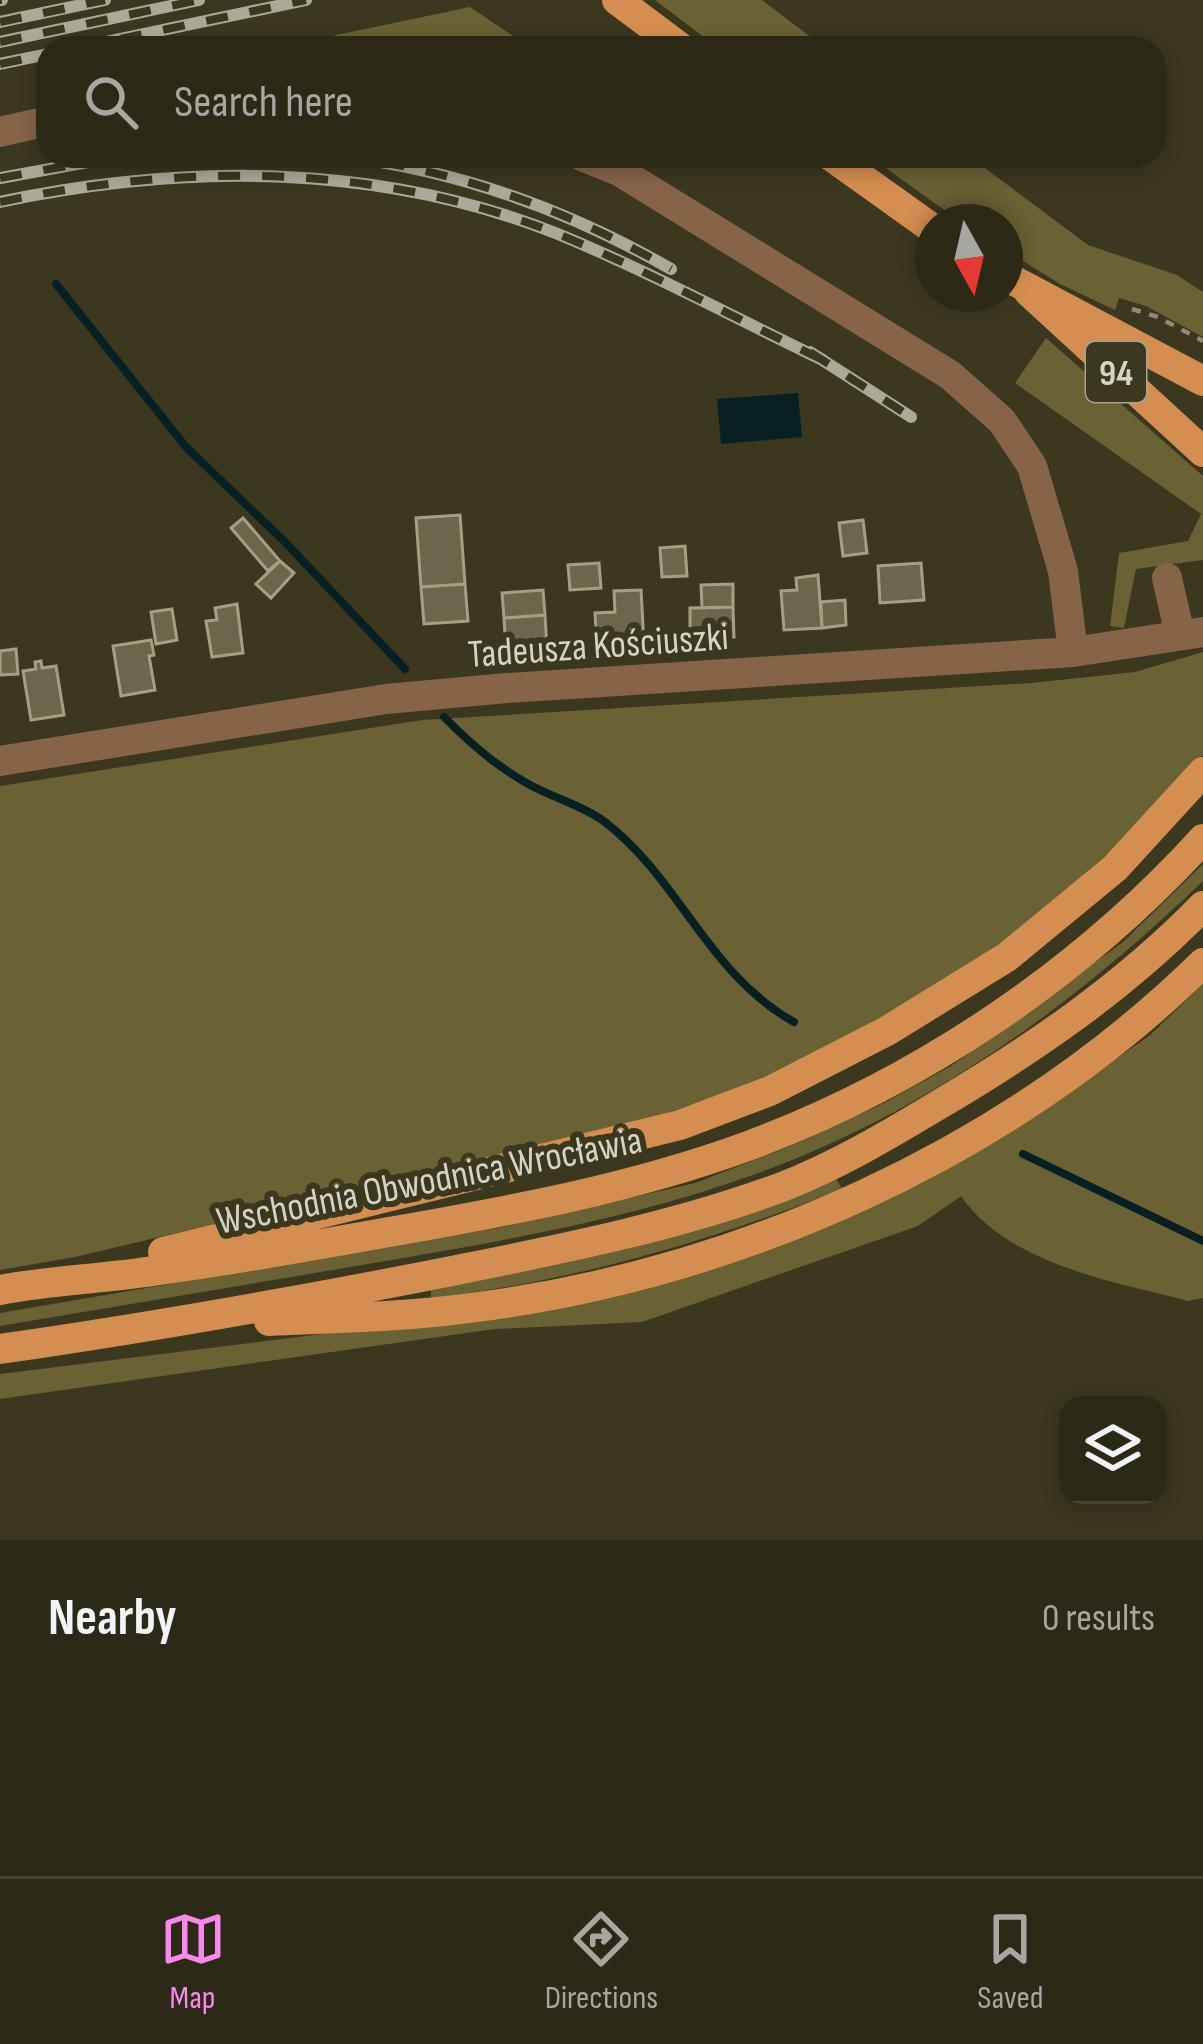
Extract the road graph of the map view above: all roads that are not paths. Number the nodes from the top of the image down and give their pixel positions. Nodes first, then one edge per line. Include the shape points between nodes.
1 (617, 0) edge
2 (665, 36) edge
3 (36, 124) edge
4 (0, 132) edge
5 (612, 168) edge
6 (848, 168) edge
7 (915, 216) edge
8 (1023, 287) edge
9 (1023, 289) edge
10 (1203, 381) edge
11 (1203, 452) edge
12 (1168, 578) dead end
13 (1191, 633) edge
14 (1073, 652) junction
15 (0, 760) edge
16 (1203, 772) edge
17 (1203, 839) edge
18 (1203, 906) edge
19 (1203, 963) edge
20 (40, 1282) junction
21 (0, 1289) edge
22 (161, 1325) junction
23 (0, 1349) edge

1 - 2 main road
3 - 4 street
5 - 14 street via 950,375 1002,421 1031,466 1044,506
6 - 7 main road
8 - 10 main road, 94
9 - 11 main road, 94
12 - 13 street
13 - 14 street, Tadeusza Kościuszki
14 - 15 street, Tadeusza Kościuszki via 426,695
16 - 20 main road via 1115,868 1007,957 770,1090 680,1125
17 - 20 main road, Wschodnia Obwodnica Wrocławia via 1134,912 1009,1007 865,1094 750,1145 513,1210 150,1272
18 - 22 main road via 1148,960 984,1078 867,1148 781,1187 549,1252
19 - 22 main road via 1125,1031 985,1130 834,1207 722,1252 469,1308
20 - 21 main road, Wschodnia Obwodnica Wrocławia
22 - 23 main road

